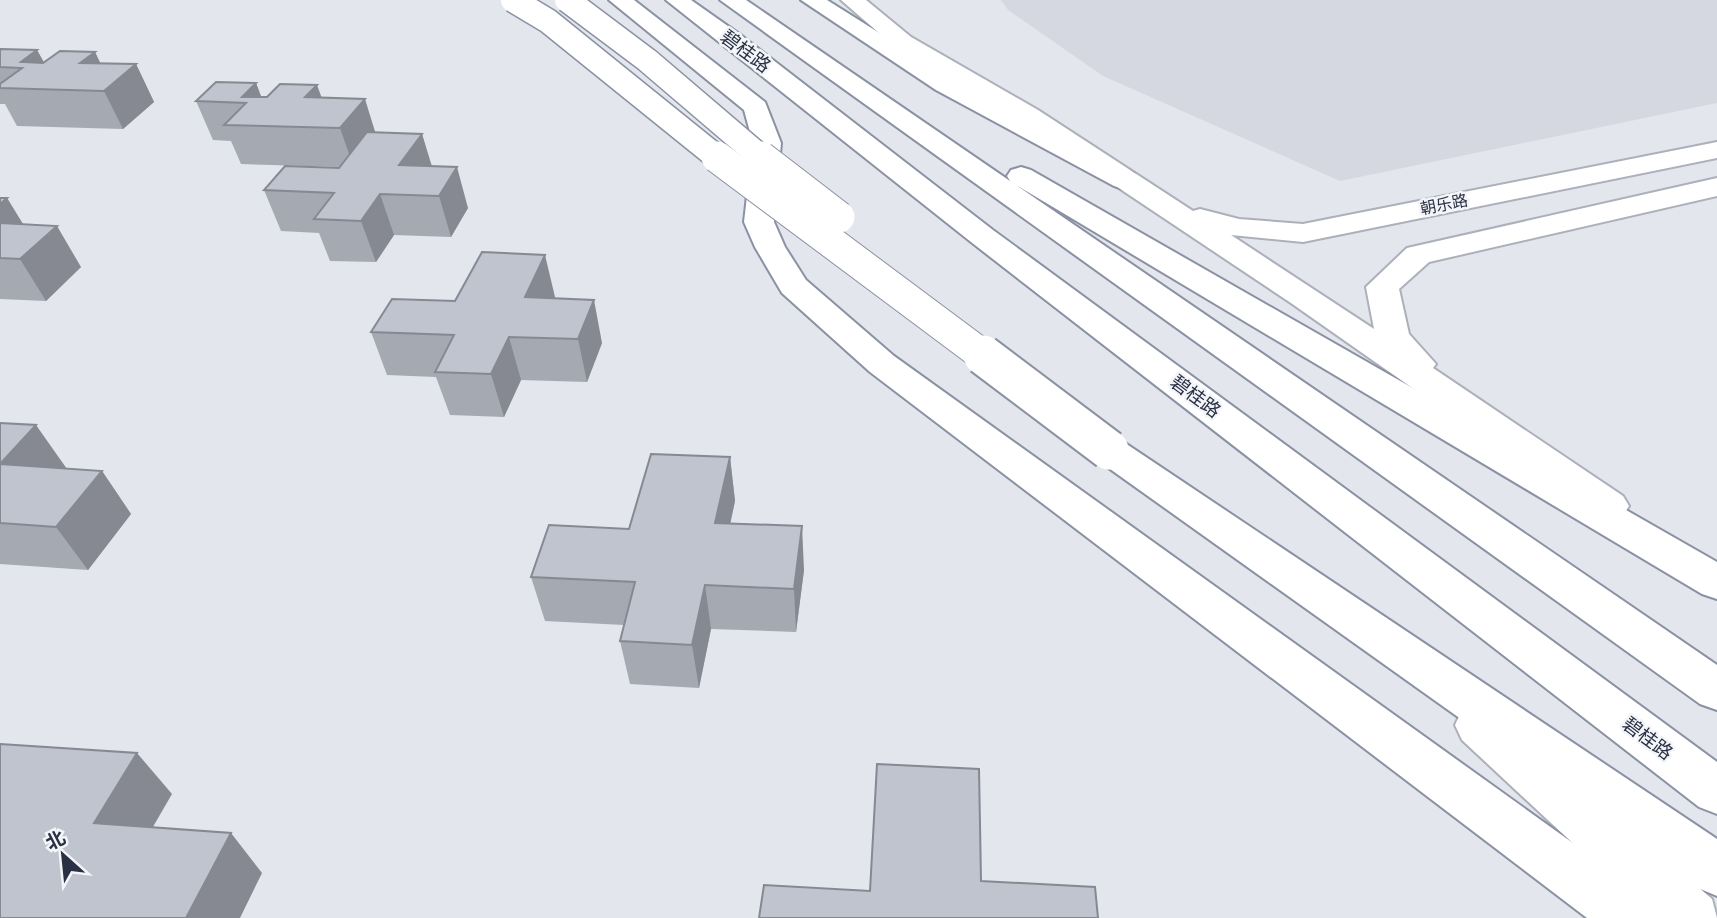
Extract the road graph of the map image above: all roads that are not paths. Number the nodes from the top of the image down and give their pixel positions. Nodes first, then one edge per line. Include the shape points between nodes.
1 (513, 0) edge
2 (567, 0) edge
3 (620, 0) edge
4 (677, 0) edge
5 (731, 0) edge
6 (769, 0) edge
7 (812, 0) edge
8 (852, 0) edge
9 (852, 84) junction
10 (1717, 150) edge
11 (1124, 180) junction
12 (1040, 187) junction
13 (1717, 187) edge
14 (1465, 200) junction
15 (1171, 211) junction
16 (1514, 233) junction
17 (1435, 384) junction
18 (1115, 443) junction
19 (1717, 582) edge
20 (1395, 649) junction
21 (1717, 690) edge
22 (1717, 791) edge
23 (1717, 870) edge
24 (1632, 918) edge
25 (1693, 918) edge

1 - 18 main road, bridge via 548,21 753,186
2 - 18 main road, bridge via 647,60
3 - 24 main road via 756,107 767,143 759,222 793,286 882,364
4 - 22 main road, 碧桂路
5 - 9 main road
6 - 12 main road
7 - 11 main road via 945,85
8 - 11 main road via 903,42 1029,116
9 - 12 main road
9 - 21 main road
10 - 14 main road, 朝乐路
11 - 15 main road
12 - 19 main road
13 - 16 main road
14 - 15 main road, 朝乐路 via 1303,233 1239,228
14 - 16 main road via 1425,217 1432,227 1452,234
15 - 17 main road
16 - 17 main road via 1418,255 1382,287 1393,337
17 - 19 main road
18 - 20 main road
20 - 23 main road
20 - 25 main road

